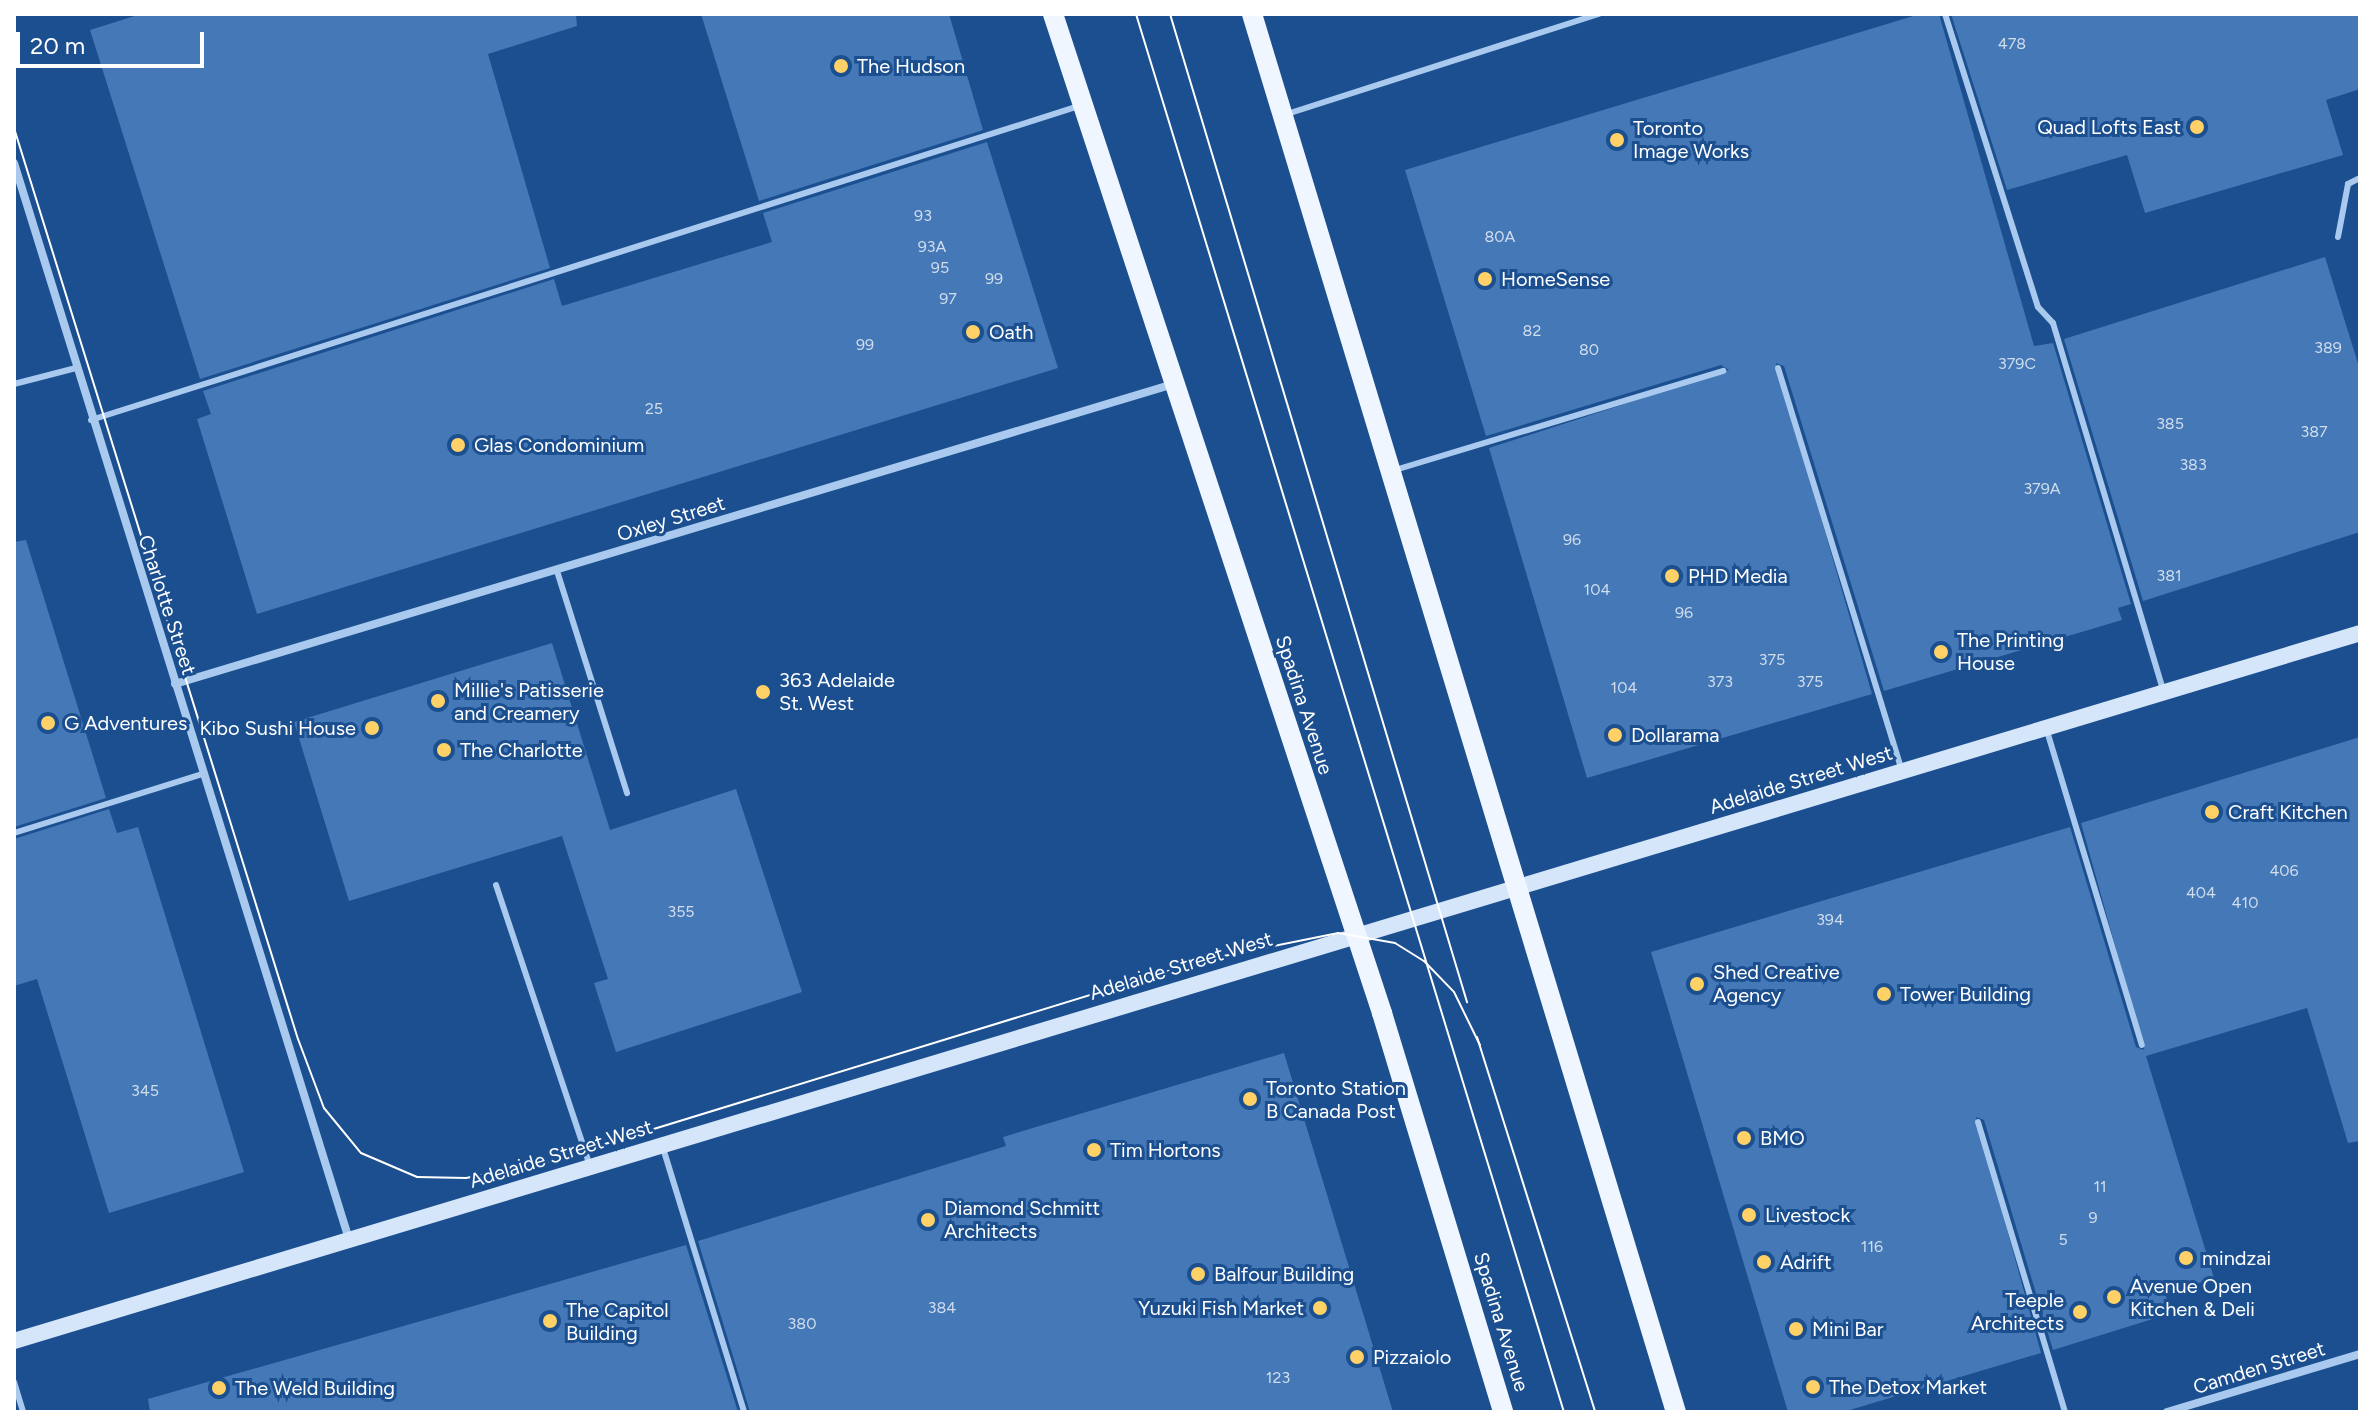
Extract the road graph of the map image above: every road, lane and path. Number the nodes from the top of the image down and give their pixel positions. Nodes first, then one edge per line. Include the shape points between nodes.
1 (1053, 14) edge
2 (1252, 14) edge
3 (1599, 14) edge
4 (1945, 14) edge
5 (1082, 105) junction
6 (1284, 115) junction
7 (14, 163) edge
8 (2360, 178) edge
9 (2338, 237) dead end
10 (76, 368) junction
11 (1778, 368) dead end
12 (1723, 371) dead end
13 (14, 384) edge
14 (1175, 384) junction
15 (91, 420) junction
16 (1392, 471) junction
17 (557, 571) junction
18 (2360, 633) edge
19 (175, 684) junction
20 (2164, 692) junction
21 (2046, 728) junction
22 (1902, 771) junction
23 (202, 774) junction
24 (627, 793) dead end
25 (14, 833) edge
26 (496, 885) dead end
27 (1514, 886) junction
28 (1356, 934) junction
29 (2142, 1045) dead end
30 (1978, 1122) dead end
31 (662, 1144) junction
32 (590, 1166) junction
33 (349, 1239) junction
34 (14, 1341) edge
35 (2360, 1354) edge
36 (14, 1382) edge
37 (23, 1412) edge
38 (744, 1412) edge
39 (1503, 1412) edge
40 (1676, 1412) edge
41 (2065, 1412) edge
42 (2167, 1412) edge

1 - 5 main road, Spadina Avenue
2 - 6 main road
3 - 6 lane
4 - 20 lane via 2038,307 2053,323
5 - 14 main road, Spadina Avenue
5 - 15 lane
6 - 16 main road
7 - 10 street, Charlotte Street
8 - 9 lane via 2348,184
10 - 13 lane
10 - 15 street, Charlotte Street
11 - 22 lane
12 - 16 lane
14 - 17 street, Oxley Street
14 - 28 main road, Spadina Avenue
15 - 19 street, Charlotte Street
16 - 27 main road
17 - 19 street, Oxley Street
17 - 24 lane
18 - 20 main road, Adelaide Street West
19 - 23 street, Charlotte Street
20 - 21 main road, Adelaide Street West
21 - 22 main road, Adelaide Street West
21 - 29 lane
22 - 27 main road, Adelaide Street West
23 - 25 lane
23 - 33 street, Charlotte Street
26 - 32 lane
27 - 28 main road, Adelaide Street West
27 - 40 main road
28 - 31 main road, Adelaide Street West
28 - 39 main road, Spadina Avenue
30 - 41 lane
31 - 32 main road, Adelaide Street West
31 - 38 lane
32 - 33 main road, Adelaide Street West
33 - 34 main road, Adelaide Street West
35 - 42 street, Camden Street
36 - 37 lane

